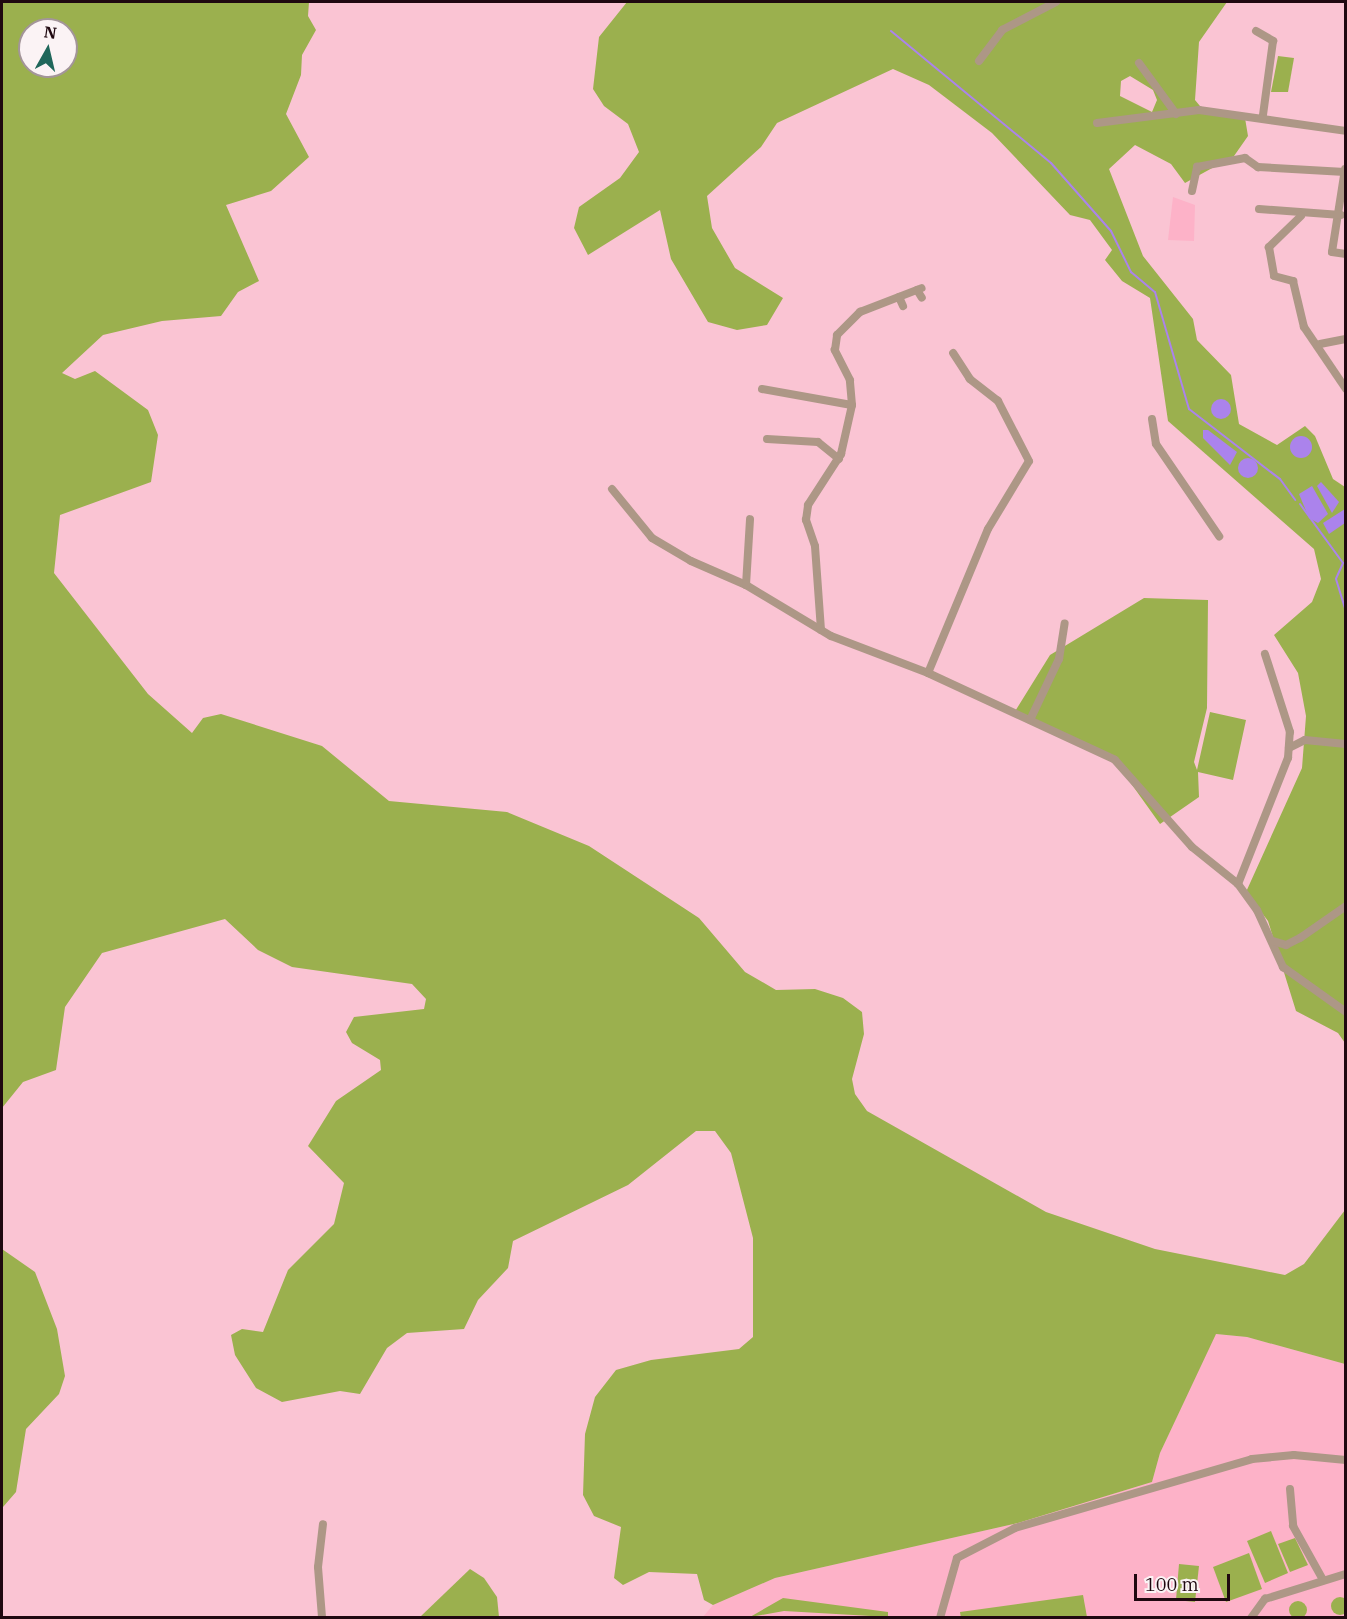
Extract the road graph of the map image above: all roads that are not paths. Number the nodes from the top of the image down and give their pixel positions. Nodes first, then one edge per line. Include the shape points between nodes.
1 (1056, 2) edge
2 (1256, 31) dead end
3 (979, 61) dead end
4 (1139, 63) dead end
5 (1176, 114) junction
6 (1263, 115) junction
7 (1097, 123) dead end
8 (1346, 131) edge
9 (1345, 170) edge
10 (1192, 191) dead end
11 (1345, 204) edge
12 (1259, 209) dead end
13 (1341, 215) junction
14 (1301, 216) junction
15 (1346, 254) edge
16 (899, 297) junction
17 (922, 298) dead end
18 (903, 306) dead end
19 (1346, 339) edge
20 (1320, 344) junction
21 (953, 353) dead end
22 (1346, 388) edge
23 (762, 390) dead end
24 (852, 405) junction
25 (1152, 419) dead end
26 (767, 439) dead end
27 (839, 459) junction
28 (612, 489) dead end
29 (750, 519) dead end
30 (1219, 536) dead end
31 (746, 585) junction
32 (1065, 623) dead end
33 (821, 630) junction
34 (1265, 654) dead end
35 (928, 673) junction
36 (1030, 720) junction
37 (1346, 744) edge
38 (1289, 748) junction
39 (1238, 884) junction
40 (1346, 906) edge
41 (1273, 941) junction
42 (1346, 1011) edge
43 (1346, 1460) edge
44 (1290, 1489) dead end
45 (323, 1524) dead end
46 (1346, 1574) edge
47 (1323, 1580) junction
48 (322, 1617) edge
49 (940, 1617) edge
50 (1251, 1617) edge

1 - 3 street via 1002,30
2 - 6 street via 1272,41
4 - 5 street
5 - 6 street via 1199,110
5 - 7 street
6 - 8 street
9 - 10 street via 1258,167 1245,158 1197,167
9 - 11 street
11 - 13 street
12 - 14 street
13 - 14 street
13 - 15 street via 1332,252
14 - 20 street via 1269,247 1274,276 1293,281 1304,327
16 - 17 street via 920,289
16 - 18 street
16 - 24 street via 860,312 837,335 835,350 850,380
19 - 20 street
20 - 22 street
21 - 35 street via 970,379 998,401 1029,465 988,529
23 - 24 street
24 - 27 street
25 - 30 street via 1161,453
26 - 27 street via 818,442
27 - 33 street via 806,512 815,546
28 - 31 street via 652,538
29 - 31 street
31 - 33 street
32 - 36 street via 1059,659
33 - 35 street
34 - 38 street via 1290,732
35 - 36 street
36 - 39 street via 1114,760 1192,848
37 - 38 street via 1305,740
38 - 39 street via 1281,782
39 - 41 street
40 - 41 street via 1286,945
41 - 42 street via 1288,971
43 - 49 street via 1294,1455 1252,1460 1015,1528 957,1558
44 - 47 street via 1293,1526
45 - 48 street via 318,1567
46 - 47 street
47 - 50 street via 1264,1599

